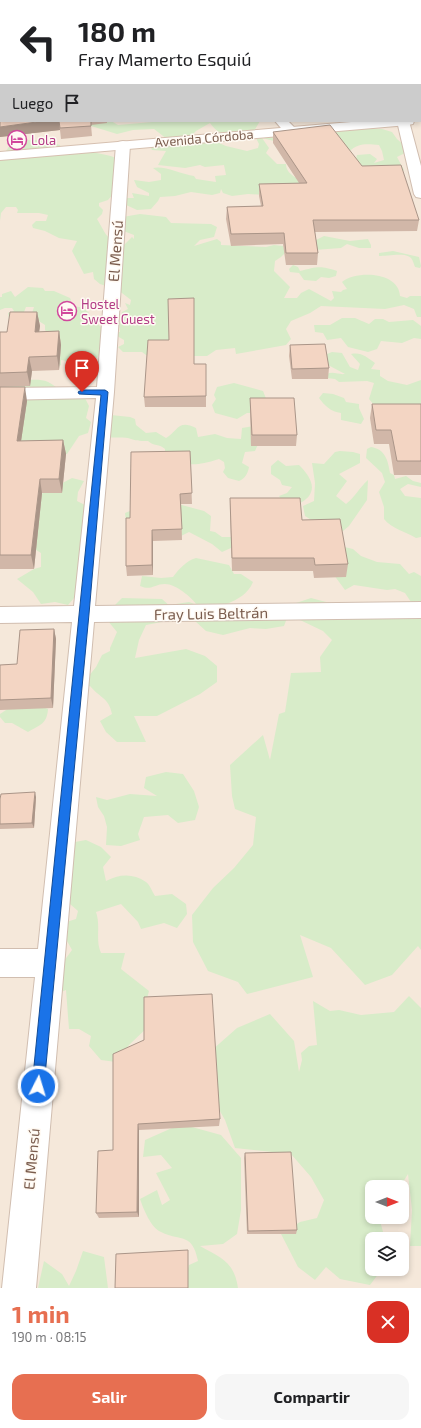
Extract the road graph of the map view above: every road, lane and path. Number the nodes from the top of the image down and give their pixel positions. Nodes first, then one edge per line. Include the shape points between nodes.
1 (282, 122) edge
2 (403, 122) edge
3 (291, 131) junction
4 (123, 145) junction
5 (0, 156) edge
6 (421, 194) edge
7 (105, 392) junction
8 (0, 394) edge
9 (421, 610) edge
10 (84, 614) junction
11 (0, 615) edge
12 (0, 963) edge
13 (49, 963) junction
14 (19, 1288) edge

1 - 3 street
2 - 3 street, Avenida Córdoba
2 - 6 street
3 - 4 street, Avenida Córdoba
4 - 5 street, Avenida Córdoba
4 - 7 street, El Mensú
7 - 8 street
7 - 10 street, El Mensú
9 - 10 street, Fray Luis Beltrán
10 - 11 street, Fray Luis Beltrán
10 - 13 street, El Mensú
12 - 13 street
13 - 14 street, El Mensú

